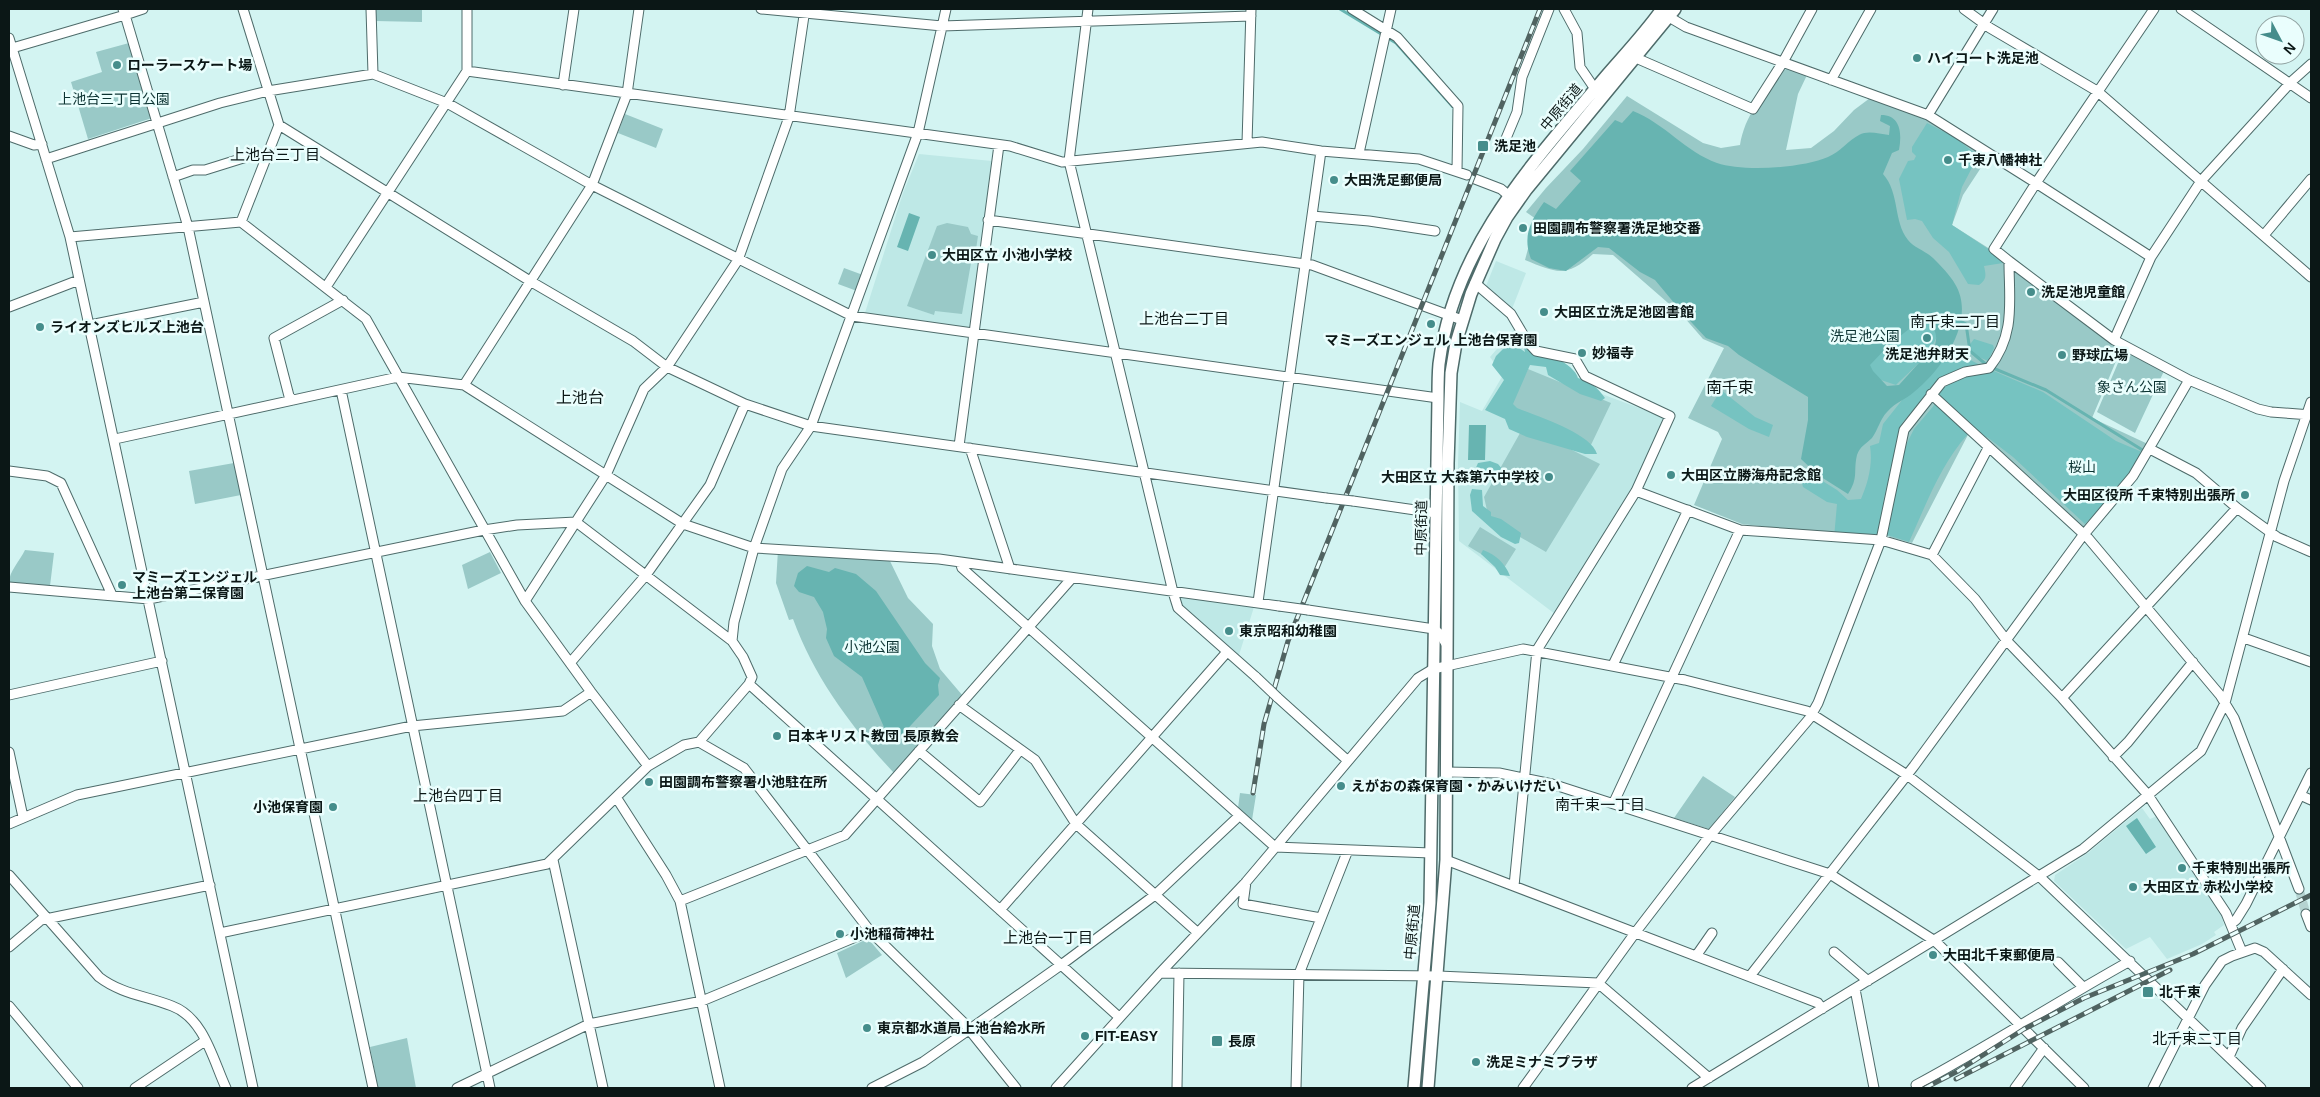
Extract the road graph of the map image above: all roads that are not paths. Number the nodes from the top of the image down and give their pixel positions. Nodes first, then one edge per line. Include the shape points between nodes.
1 (143, 9) edge
2 (243, 9) edge
3 (371, 9) edge
4 (466, 9) edge
5 (574, 9) edge
6 (639, 9) edge
7 (762, 9) edge
8 (946, 9) edge
9 (1088, 9) edge
10 (1352, 9) edge
11 (1391, 9) edge
12 (1549, 9) edge
13 (1564, 9) edge
14 (1812, 9) edge
15 (1871, 9) edge
16 (1964, 9) edge
17 (1993, 9) edge
18 (2154, 9) edge
19 (2181, 9) edge
20 (805, 11) edge
21 (124, 12) edge
22 (1251, 12) edge
23 (1668, 12) edge
24 (1086, 21) junction
25 (1984, 24) junction
26 (942, 26) junction
27 (1387, 30) junction
28 (9, 38) edge
29 (10, 48) edge
30 (1636, 58) junction
31 (1783, 62) junction
32 (2311, 64) edge
33 (467, 71) junction
34 (373, 74) junction
35 (1831, 80) junction
36 (2290, 83) junction
37 (563, 85) junction
38 (1595, 89) junction
39 (2097, 91) junction
40 (268, 92) junction
41 (628, 94) junction
42 (2311, 98) edge
43 (446, 103) junction
44 (1928, 115) junction
45 (790, 117) junction
46 (158, 124) junction
47 (279, 125) junction
48 (918, 133) junction
49 (9, 136) edge
50 (1247, 143) junction
51 (42, 144) junction
52 (999, 145) junction
53 (1502, 148) dead end
54 (1321, 151) junction
55 (1359, 153) junction
56 (253, 155) dead end
57 (46, 158) junction
58 (1069, 160) junction
59 (1457, 171) junction
60 (173, 176) junction
61 (2311, 179) edge
62 (2201, 181) junction
63 (2036, 182) junction
64 (592, 185) junction
65 (388, 193) junction
66 (1513, 198) junction
67 (1312, 216) junction
68 (988, 220) junction
69 (241, 222) junction
70 (188, 227) junction
71 (1435, 231) dead end
72 (1086, 233) junction
73 (2264, 235) junction
74 (70, 237) junction
75 (2151, 258) junction
76 (738, 260) junction
77 (2009, 261) junction
78 (1305, 264) junction
79 (2311, 277) edge
80 (79, 280) junction
81 (530, 281) junction
82 (1475, 283) junction
83 (326, 287) junction
84 (343, 300) junction
85 (204, 302) junction
86 (9, 306) edge
87 (852, 316) junction
88 (1450, 316) junction
89 (1462, 320) junction
90 (90, 325) junction
91 (974, 334) junction
92 (2114, 340) junction
93 (1115, 353) junction
94 (667, 366) junction
95 (398, 377) junction
96 (1290, 377) junction
97 (2189, 380) junction
98 (464, 385) junction
99 (341, 390) junction
100 (1930, 394) junction
101 (1438, 398) junction
102 (293, 400) junction
103 (2311, 402) edge
104 (745, 404) junction
105 (228, 415) junction
106 (2308, 415) edge
107 (811, 426) junction
108 (115, 439) junction
109 (959, 446) junction
110 (970, 448) junction
111 (1988, 448) junction
112 (2150, 449) junction
113 (9, 471) edge
114 (1144, 472) junction
115 (606, 476) junction
116 (1274, 490) junction
117 (1636, 492) junction
118 (2237, 508) junction
119 (1688, 510) junction
120 (1436, 513) junction
121 (576, 522) junction
122 (683, 524) junction
123 (484, 530) junction
124 (1740, 530) junction
125 (2271, 533) junction
126 (2084, 534) junction
127 (1881, 540) junction
128 (754, 548) junction
129 (376, 552) junction
130 (2311, 552) edge
131 (1932, 555) junction
132 (960, 562) junction
133 (1010, 569) junction
134 (263, 575) junction
135 (646, 575) junction
136 (1072, 578) junction
137 (9, 587) edge
138 (1173, 592) junction
139 (112, 595) junction
140 (149, 599) junction
141 (525, 601) junction
142 (1258, 602) junction
143 (2147, 607) junction
144 (1028, 628) junction
145 (1434, 629) junction
146 (2244, 638) junction
147 (732, 641) junction
148 (2007, 641) junction
149 (1447, 646) junction
150 (1537, 650) junction
151 (1227, 652) junction
152 (162, 661) junction
153 (2193, 662) junction
154 (2311, 662) edge
155 (570, 664) junction
156 (1613, 665) junction
157 (1447, 666) junction
158 (1434, 668) junction
159 (1672, 677) junction
160 (749, 684) junction
161 (591, 692) junction
162 (9, 695) edge
163 (2062, 698) junction
164 (2225, 703) junction
165 (959, 705) junction
166 (1812, 714) junction
167 (412, 726) junction
168 (1151, 738) junction
169 (699, 742) junction
170 (300, 750) junction
171 (1020, 750) junction
172 (919, 751) junction
173 (9, 752) edge
174 (2113, 757) junction
175 (1347, 760) junction
176 (648, 766) junction
177 (1446, 772) junction
178 (186, 773) junction
179 (2311, 773) edge
180 (1907, 775) junction
181 (1523, 778) junction
182 (2148, 795) junction
183 (2300, 795) junction
184 (616, 798) junction
185 (876, 799) junction
186 (2311, 800) edge
187 (1614, 802) junction
188 (1239, 816) junction
189 (23, 818) junction
190 (9, 824) edge
191 (1076, 824) junction
192 (1710, 836) junction
193 (2279, 839) junction
194 (1275, 847) junction
195 (808, 850) junction
196 (1348, 850) junction
197 (1431, 852) junction
198 (553, 860) junction
199 (1446, 860) junction
200 (1830, 874) junction
201 (9, 875) edge
202 (2040, 877) junction
203 (1246, 882) junction
204 (446, 884) junction
205 (210, 885) junction
206 (1514, 886) junction
207 (2299, 889) tunnel mouth
208 (1155, 895) junction
209 (680, 901) junction
210 (334, 909) junction
211 (1000, 910) junction
212 (2306, 914) dead end
213 (49, 918) junction
214 (1321, 918) junction
215 (2231, 924) junction
216 (2311, 927) edge
217 (870, 931) junction
218 (1197, 932) junction
219 (220, 933) junction
220 (1635, 933) junction
221 (1712, 933) dead end
222 (1935, 941) junction
223 (9, 947) edge
224 (1834, 952) dead end
225 (2242, 952) junction
226 (1696, 956) junction
227 (2130, 961) junction
228 (2058, 962) dead end
229 (1061, 965) junction
230 (2283, 969) junction
231 (1160, 973) junction
232 (1179, 973) junction
233 (1299, 974) junction
234 (1423, 976) junction
235 (1438, 976) junction
236 (1750, 976) junction
237 (1868, 981) junction
238 (1598, 983) junction
239 (2083, 987) junction
240 (1855, 989) junction
241 (2311, 995) edge
242 (702, 1001) junction
243 (9, 1006) edge
244 (1822, 1009) junction
245 (1119, 1017) junction
246 (2188, 1017) junction
247 (589, 1024) junction
248 (2019, 1024) junction
249 (968, 1028) junction
250 (205, 1041) junction
251 (2044, 1048) junction
252 (2229, 1057) junction
253 (487, 1074) junction
254 (1709, 1078) junction
255 (1916, 1085) dead end
256 (78, 1088) edge
257 (135, 1088) edge
258 (226, 1088) edge
259 (253, 1088) edge
260 (373, 1088) edge
261 (457, 1088) edge
262 (490, 1088) edge
263 (603, 1088) edge
264 (720, 1088) edge
265 (872, 1088) edge
266 (1016, 1088) edge
267 (1056, 1088) edge
268 (1176, 1088) edge
269 (1296, 1088) edge
270 (1414, 1088) edge
271 (1428, 1088) edge
272 (1523, 1088) edge
273 (1692, 1088) edge
274 (1874, 1088) edge
275 (2015, 1088) edge
276 (2084, 1088) edge
277 (2153, 1088) edge
278 (2261, 1088) edge

1 - 21 street
2 - 40 street
3 - 34 street
4 - 33 street
5 - 37 street
6 - 41 street
7 - 20 street
8 - 26 street
9 - 24 street
10 - 27 street
11 - 27 street
12 - 53 street via 1522,77 1517,112
13 - 38 street via 1577,34 1580,67
14 - 31 street
15 - 35 street
16 - 25 street
17 - 25 street
18 - 39 street
19 - 36 street
20 - 26 street
20 - 45 street
21 - 29 street
21 - 46 street
22 - 24 street
22 - 50 street
23 - 30 main road, 中原街道
23 - 31 street via 1686,26
23 - 38 main road, 中原街道
24 - 26 street
24 - 58 street
25 - 39 street
25 - 44 street
26 - 48 street
27 - 55 street
27 - 59 street via 1397,37 1458,106
28 - 29 street
29 - 51 street
30 - 31 street via 1753,108
30 - 66 main road, 中原街道
31 - 35 street
32 - 36 street
33 - 37 street
33 - 43 street
34 - 40 street
34 - 43 street
35 - 44 street
36 - 42 street
36 - 62 street
37 - 41 street
38 - 66 main road, 中原街道
39 - 62 street
39 - 63 street
40 - 46 street via 215,104
40 - 47 street
41 - 45 street
41 - 64 street
43 - 64 street
43 - 65 street
44 - 63 street
45 - 48 street
45 - 76 street
46 - 57 street
46 - 60 street
47 - 65 street
47 - 69 street
48 - 52 street
48 - 87 street
49 - 51 street via 34,145
50 - 54 street via 1262,142
50 - 58 street
51 - 57 street
52 - 58 street via 1062,162
52 - 68 street
54 - 55 street
54 - 67 street
55 - 59 street via 1419,159
56 - 60 street
57 - 74 street
58 - 72 street
59 - 66 street via 1501,189
60 - 70 street
61 - 73 street
62 - 73 street
62 - 75 street
63 - 75 street
63 - 77 street via 1994,248
64 - 76 street
64 - 81 street
65 - 81 street
65 - 83 street
66 - 82 main road, 中原街道
66 - 88 main road, 中原街道 via 1478,245
67 - 71 street
67 - 78 street
68 - 72 street
68 - 91 street
69 - 70 street
69 - 83 street
70 - 74 street
70 - 85 street
72 - 78 street
72 - 93 street
73 - 79 street
74 - 80 street
75 - 92 street
76 - 87 street
76 - 94 street
77 - 92 street
77 - 100 street via 2008,334 1992,364 1942,382
78 - 88 street
78 - 96 street
80 - 86 street
80 - 90 street
81 - 94 street via 633,341
81 - 98 street
82 - 89 main road, 中原街道
82 - 117 street via 1510,314 1536,351 1576,359 1585,376 1670,416
83 - 84 street
84 - 95 street via 366,319
84 - 102 street via 274,338 289,396
85 - 90 street
85 - 105 street
87 - 91 street
87 - 107 street
88 - 89 street
88 - 101 main road, 中原街道 via 1439,364
89 - 149 main road, 中原街道 via 1453,353 1449,392
90 - 108 street
91 - 93 street
91 - 109 street
92 - 97 street
93 - 96 street
93 - 114 street
94 - 104 street
94 - 115 street via 644,388
95 - 98 street
95 - 99 street
95 - 123 street
96 - 101 street
96 - 116 street
97 - 106 street via 2258,409
97 - 112 street
98 - 115 street
99 - 102 street
99 - 129 street
100 - 111 street
100 - 127 street via 1904,430
101 - 120 main road, 中原街道
102 - 105 street
103 - 106 street
104 - 107 street
104 - 122 street via 710,485
105 - 108 street
105 - 134 street
106 - 125 street via 2284,481
107 - 109 street
107 - 128 street via 782,469
108 - 140 street
109 - 110 street
110 - 114 street
110 - 133 street
111 - 126 street
111 - 131 street
112 - 118 street via 2196,473
112 - 126 street via 2134,476
113 - 139 street via 46,476 61,483
114 - 116 street
114 - 138 street
115 - 121 street
115 - 122 street
116 - 120 street, bridge
116 - 142 street
117 - 119 street
117 - 150 street
118 - 125 street
118 - 143 street
119 - 124 street
119 - 156 street
120 - 145 main road, 中原街道
121 - 123 street
121 - 135 street
121 - 141 street
122 - 128 street
122 - 135 street
123 - 129 street
123 - 141 street
124 - 127 street
124 - 159 street
125 - 130 street
125 - 146 street
126 - 143 street
126 - 148 street
127 - 131 street
127 - 166 street
128 - 132 street
128 - 147 street
129 - 134 street
129 - 167 street
131 - 148 street via 1975,599
132 - 133 street
132 - 144 street via 962,568
133 - 136 street
134 - 140 street
134 - 170 street
135 - 147 street
135 - 155 street
136 - 138 street
136 - 144 street
137 - 139 street
138 - 142 street
138 - 151 street via 1178,608
139 - 140 street
140 - 152 street
141 - 155 street
142 - 145 street, bridge
143 - 153 street
143 - 163 street
144 - 165 street
144 - 168 street
145 - 149 street
145 - 158 main road, 中原街道
146 - 154 street
146 - 164 street
147 - 160 street via 752,677
148 - 163 street
148 - 180 street
149 - 157 main road, 中原街道
150 - 156 street
150 - 157 street via 1523,649
150 - 181 street
151 - 168 street
151 - 175 street, bridge
152 - 162 street
152 - 178 street
153 - 164 street
153 - 174 street
155 - 161 street
156 - 159 street
157 - 158 street
157 - 177 main road, 中原街道
158 - 175 street via 1418,678
158 - 197 main road, 中原街道
159 - 166 street
159 - 187 street
160 - 169 street
160 - 185 street
161 - 167 street via 563,711
161 - 176 street
163 - 174 street
164 - 182 street via 2201,752
164 - 193 street via 2234,718
165 - 171 street
165 - 172 street
166 - 180 street
166 - 192 street
167 - 170 street
167 - 204 street
168 - 188 street
168 - 191 street
169 - 176 street via 684,745
169 - 195 street via 744,768
170 - 178 street
170 - 210 street
171 - 172 street via 980,802
171 - 191 street via 1035,760
172 - 185 street
173 - 189 street
174 - 182 street
175 - 194 street
176 - 184 street
177 - 181 street
177 - 199 main road, 中原街道
178 - 189 street via 77,795
178 - 205 street
179 - 183 street
180 - 200 street
180 - 202 street
181 - 187 street
181 - 206 street
182 - 202 street via 2083,849
182 - 215 street
183 - 186 street
183 - 193 street
184 - 198 street
184 - 209 street
185 - 195 street via 845,835
185 - 211 street
187 - 192 street
188 - 194 street
188 - 208 street
189 - 190 street
191 - 208 street
191 - 211 street
192 - 200 street
192 - 220 street
193 - 207 street
193 - 215 street via 2246,904
194 - 196 street
194 - 203 street
195 - 209 street
195 - 217 street
196 - 197 street
196 - 214 street
197 - 234 main road, 中原街道
198 - 204 street via 547,864
198 - 247 street
199 - 206 street
199 - 235 main road, 中原街道
200 - 222 street
200 - 236 street
201 - 213 street
202 - 222 street
202 - 227 street
203 - 214 street via 1243,904
203 - 218 street
204 - 210 street
204 - 253 street
205 - 213 street
205 - 219 street
206 - 220 street
208 - 218 street
208 - 229 street
209 - 242 street
210 - 219 street
210 - 260 street
211 - 229 street
212 - 216 street
213 - 223 street via 41,920
213 - 250 street via 99,977 128,992 173,1006 190,1018
214 - 233 street
215 - 225 street
217 - 242 street
217 - 249 street
218 - 231 street
219 - 259 street
220 - 226 street
220 - 238 street
221 - 226 street
222 - 237 street
222 - 248 street
224 - 237 street
225 - 230 street via 2255,948
225 - 246 street via 2222,962 2211,975
226 - 236 street
227 - 239 street
227 - 246 street
228 - 239 street
229 - 245 street
229 - 249 street
230 - 241 street
230 - 252 street via 2242,1028
231 - 232 street
231 - 245 street
232 - 233 street
232 - 268 street
233 - 234 street
233 - 269 street
234 - 235 street
234 - 270 main road, 中原街道
235 - 238 street
235 - 271 main road, 中原街道
236 - 244 street via 1818,1003
237 - 240 street
238 - 254 street
238 - 272 street
239 - 248 street
240 - 244 street
240 - 274 street
242 - 247 street
242 - 264 street
243 - 256 street
244 - 254 street
245 - 267 street
246 - 252 street
246 - 277 street
247 - 253 street
247 - 263 street
248 - 251 street
248 - 255 street
249 - 265 street via 923,1062
249 - 266 street
250 - 257 street
250 - 258 street
251 - 275 street
251 - 276 street
252 - 278 street
253 - 261 street
253 - 262 street
254 - 273 street

